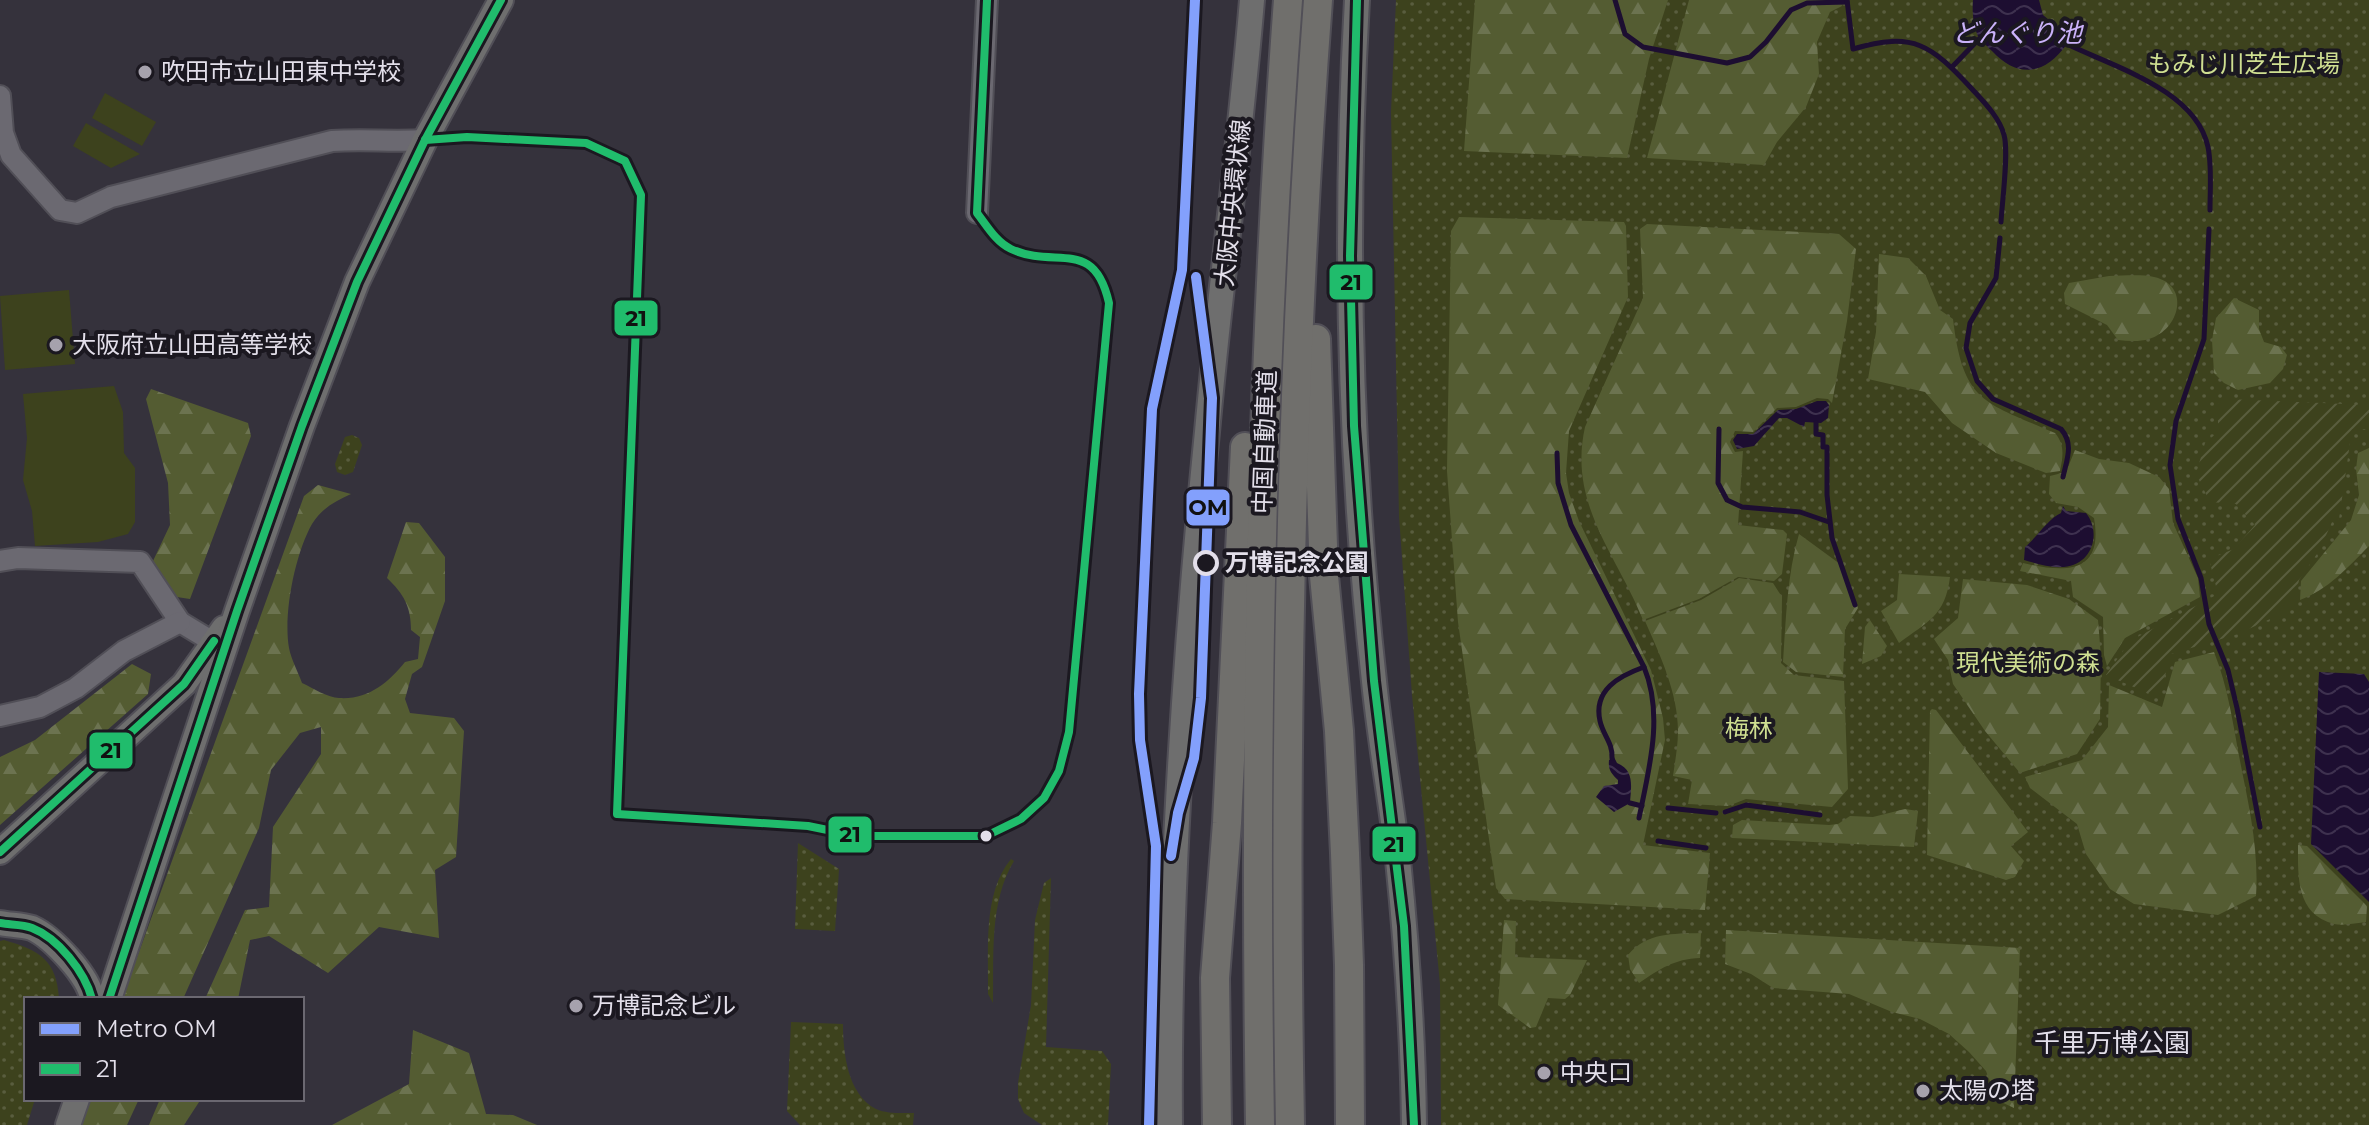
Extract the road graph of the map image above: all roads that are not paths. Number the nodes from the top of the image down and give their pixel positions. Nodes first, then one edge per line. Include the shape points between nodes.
1 (501, 0) edge
2 (987, 0) edge
3 (1239, 0) edge
4 (1252, 0) edge
5 (1288, 0) edge
6 (1318, 0) edge
7 (1357, 0) edge
8 (1316, 30) junction
9 (1285, 38) junction
10 (0, 96) edge
11 (1244, 97) junction
12 (425, 140) junction
13 (977, 213) dead end
14 (0, 561) edge
15 (237, 611) junction
16 (180, 622) junction
17 (213, 642) junction
18 (0, 716) edge
19 (0, 852) edge
20 (0, 923) edge
21 (92, 997) edge
22 (110, 997) edge
23 (76, 1101) edge
24 (68, 1125) edge
25 (1170, 1125) edge
26 (1217, 1125) edge
27 (1260, 1125) edge
28 (1290, 1125) edge
29 (1350, 1125) edge
30 (1414, 1125) edge

1 - 12 main road
2 - 13 street
3 - 11 main road
4 - 11 main road, 大阪中央環状線
5 - 9 highway, 中国自動車道
6 - 8 highway, 中国自動車道
7 - 30 main road via 1349,263 1357,479 1374,681 1402,910
8 - 28 highway, 中国自動車道 via 1288,681
8 - 29 highway via 1318,451 1345,853
9 - 26 highway via 1248,389 1215,978
9 - 27 highway, 中国自動車道 via 1263,462 1257,811
10 - 12 street via 11,155 60,210 77,213 111,197 332,141
11 - 25 main road, 大阪中央環状線 via 1207,431 1180,760
12 - 15 main road via 357,282
14 - 16 street via 140,562
15 - 17 main road
15 - 22 main road
16 - 17 street
16 - 18 street via 124,651 76,688 40,707
17 - 19 main road via 184,684
20 - 21 main road via 32,929 65,954
23 - 24 main road

